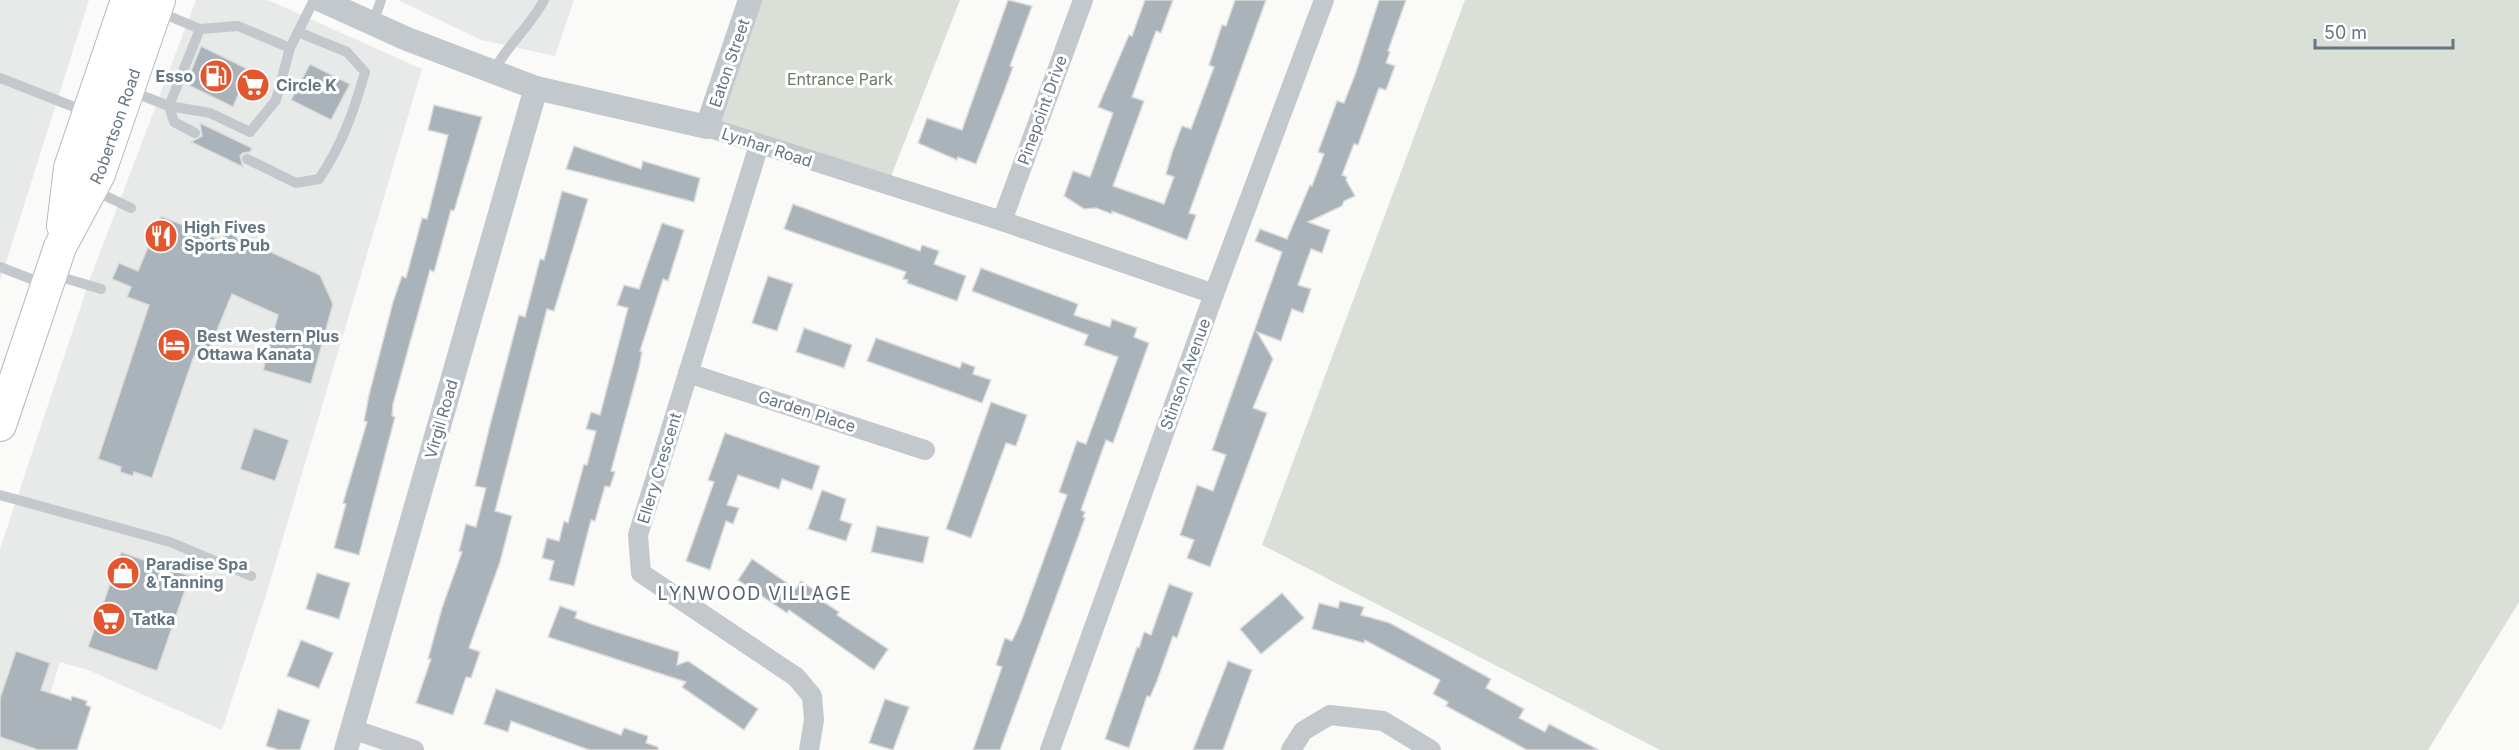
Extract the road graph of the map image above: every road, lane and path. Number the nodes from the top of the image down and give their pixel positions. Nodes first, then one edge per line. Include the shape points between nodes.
1 (314, 0) edge
2 (321, 0) edge
3 (381, 0) edge
4 (544, 0) edge
5 (750, 0) edge
6 (1083, 0) edge
7 (1324, 0) edge
8 (135, 7) edge
9 (373, 24) junction
10 (200, 29) junction
11 (298, 32) junction
12 (290, 48) junction
13 (493, 72) junction
14 (0, 78) edge
15 (536, 88) junction
16 (127, 90) junction
17 (169, 106) junction
18 (88, 112) junction
19 (708, 127) junction
20 (195, 133) dead end
21 (759, 145) junction
22 (247, 159) dead end
23 (90, 189) junction
24 (131, 208) dead end
25 (1002, 221) junction
26 (0, 267) edge
27 (53, 269) junction
28 (101, 289) dead end
29 (1214, 294) junction
30 (688, 373) junction
31 (0, 425) edge
32 (925, 450) dead end
33 (0, 495) edge
34 (251, 576) dead end
35 (349, 739) edge
36 (414, 750) edge
37 (809, 750) edge
38 (1050, 750) edge
39 (1291, 750) edge
40 (1431, 750) edge

1 - 11 lane
2 - 9 street, Lynhar Road
3 - 9 lane
4 - 13 lane
5 - 19 street, Eaton Street
6 - 25 street, Pinepoint Drive
7 - 29 street, Stinson Avenue
8 - 10 lane
8 - 16 main road, Robertson Road
8 - 18 main road, Robertson Road
9 - 13 street, Lynhar Road
10 - 12 lane via 238,26
10 - 17 lane
11 - 12 lane
11 - 22 lane via 346,52 365,72 354,114 336,155 320,179 296,183
12 - 17 lane via 276,100 250,132 210,113
13 - 15 street, Lynhar Road
14 - 18 lane
15 - 19 street, Lynhar Road
15 - 35 street, Virgil Road
16 - 17 lane
16 - 23 main road, Robertson Road via 99,174
17 - 20 lane via 174,122
18 - 27 main road, Robertson Road via 70,168
19 - 21 street, Lynhar Road
21 - 25 street, Lynhar Road
21 - 30 street, Ellery Crescent
23 - 24 lane
23 - 27 main road, Robertson Road
25 - 29 street, Lynhar Road
26 - 27 lane
27 - 28 lane
27 - 31 main road, Robertson Road via 12,377
29 - 38 street, Stinson Avenue
30 - 32 street, Garden Place
30 - 37 street, Ellery Crescent via 638,535 641,573 796,677 812,696 814,720
33 - 34 lane via 170,542
35 - 36 street
39 - 40 street via 1303,731 1330,715 1383,721

